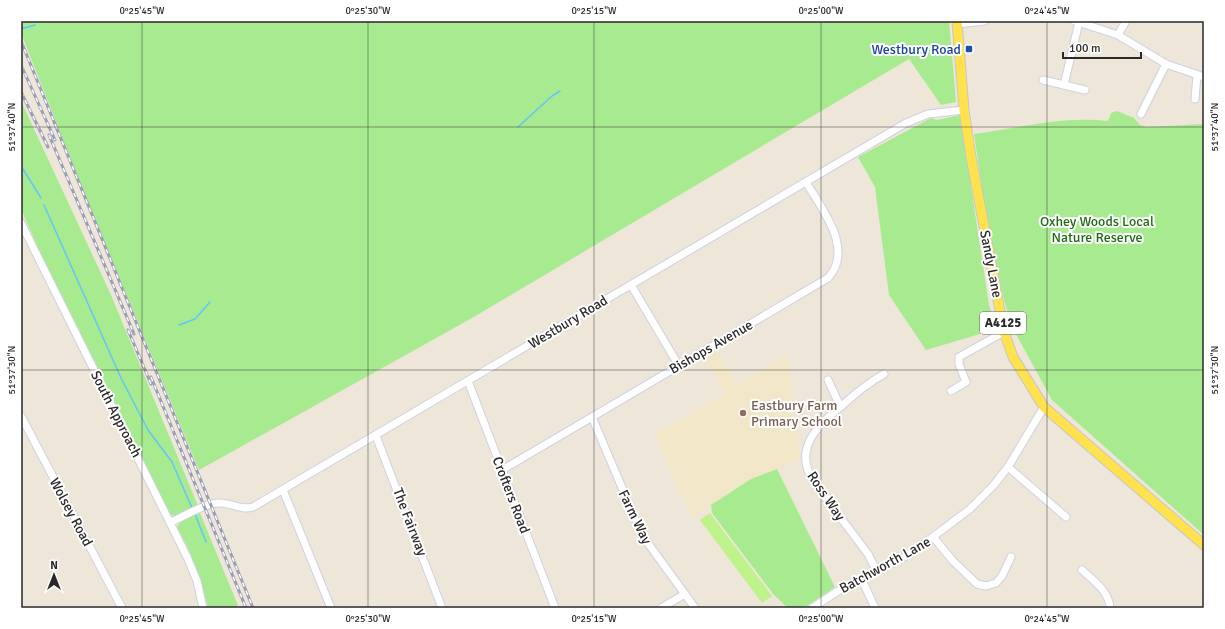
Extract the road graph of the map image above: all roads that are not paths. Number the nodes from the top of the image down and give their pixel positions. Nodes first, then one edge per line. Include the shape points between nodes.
1 (984, 21) edge
2 (1077, 21) edge
3 (1126, 21) edge
4 (957, 22) edge
5 (1118, 35) junction
6 (1166, 64) junction
7 (1200, 76) edge
8 (1043, 80) dead end
9 (1064, 85) junction
10 (1085, 90) dead end
11 (1195, 99) dead end
12 (964, 110) junction
13 (1141, 114) dead end
14 (806, 182) junction
15 (21, 223) edge
16 (631, 285) junction
17 (1004, 332) junction
18 (679, 366) junction
19 (884, 374) dead end
20 (828, 380) dead end
21 (468, 381) junction
22 (951, 392) dead end
23 (840, 406) junction
24 (1044, 407) junction
25 (21, 416) edge
26 (592, 417) junction
27 (376, 436) junction
28 (1008, 467) junction
29 (502, 470) junction
30 (283, 490) junction
31 (1066, 517) dead end
32 (171, 522) junction
33 (934, 538) junction
34 (1204, 545) edge
35 (1011, 557) dead end
36 (1082, 570) dead end
37 (877, 572) junction
38 (862, 580) junction
39 (685, 594) junction
40 (122, 608) edge
41 (203, 608) edge
42 (331, 608) edge
43 (442, 608) edge
44 (555, 608) edge
45 (661, 608) edge
46 (695, 608) edge
47 (812, 608) edge
48 (875, 608) edge
49 (1110, 608) edge

1 - 4 street
2 - 5 street
2 - 9 street
3 - 5 street
4 - 12 main road, Sandy Lane / A4125
5 - 6 street
6 - 7 street
6 - 13 street
7 - 11 street
8 - 9 street
9 - 10 street
12 - 14 street, Westbury Road via 920,116
12 - 17 main road, Sandy Lane / A4125 via 970,157
14 - 16 street, Westbury Road
14 - 18 street, Bishops Avenue via 835,234 838,252 834,270 824,281
15 - 32 street, South Approach
16 - 18 street
16 - 21 street, Westbury Road
17 - 22 street via 959,357 966,382
17 - 24 main road, Sandy Lane / A4125 via 1013,357
18 - 26 street, Bishops Avenue
19 - 23 street, Ross Way
20 - 23 street
21 - 27 street, Westbury Road
21 - 29 street, Crofters Road
23 - 37 street, Ross Way via 814,431 806,452 806,466 817,487 868,554
24 - 28 street, Batchworth Lane
24 - 34 main road, Sandy Lane / A4125
25 - 40 street, Wolsey Road
26 - 29 street, Bishops Avenue
26 - 39 street, Farm Way via 642,535
27 - 30 street, Westbury Road
27 - 43 street, The Fairway
28 - 31 street
28 - 33 street, Batchworth Lane via 984,496
29 - 44 street, Crofters Road
30 - 32 street, Westbury Road via 250,508 214,503
30 - 42 street
32 - 41 street, South Approach via 197,581
33 - 35 street via 957,565 982,586 996,583
33 - 37 street, Batchworth Lane
36 - 49 street via 1105,593
37 - 38 street, Batchworth Lane
38 - 47 street, Batchworth Lane
38 - 48 street
39 - 45 street
39 - 46 street, Farm Way

